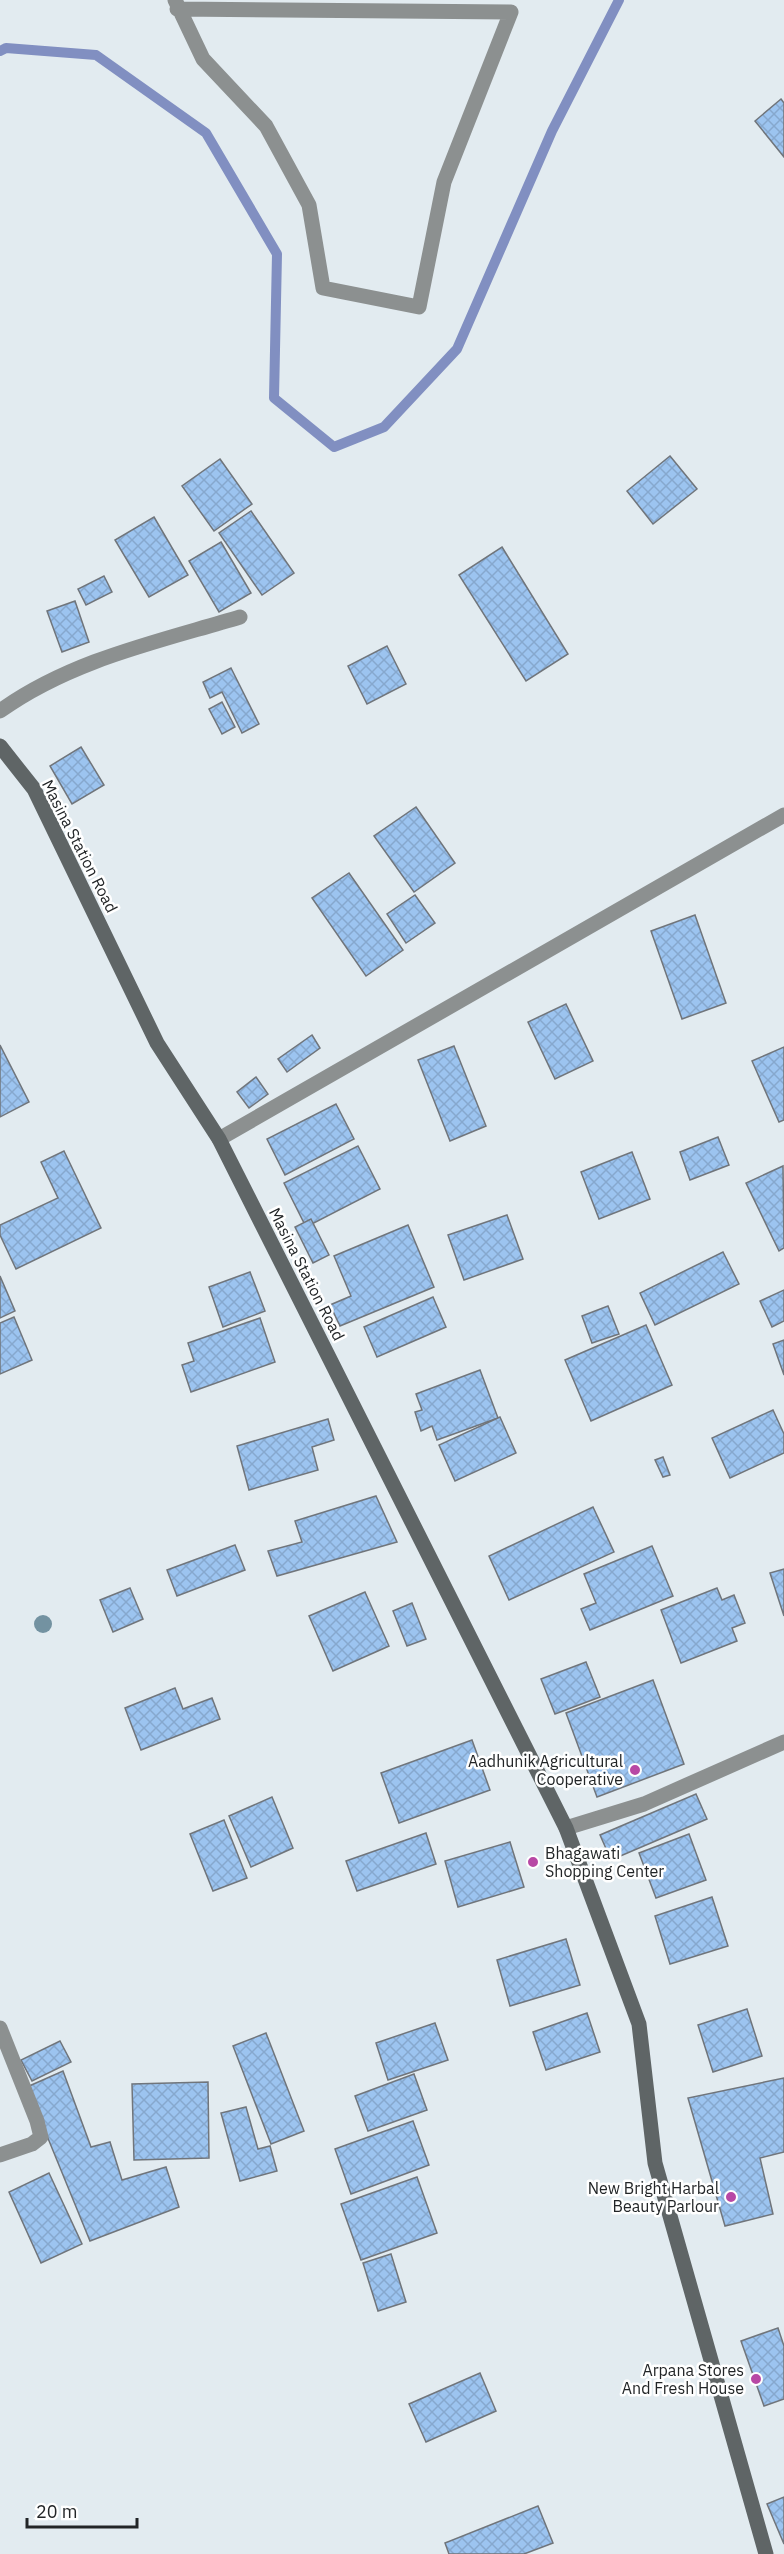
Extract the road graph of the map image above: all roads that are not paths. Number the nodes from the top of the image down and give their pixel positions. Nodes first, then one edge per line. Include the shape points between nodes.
1 (176, 5) edge
2 (240, 617) dead end
3 (0, 711) edge
4 (0, 746) edge
5 (784, 814) edge
6 (219, 1139) junction
7 (784, 1742) edge
8 (566, 1828) junction
9 (0, 2028) edge
10 (0, 2156) edge
11 (766, 2554) edge

1 - 1 street via 511,12 444,182 419,307 323,288 309,205 266,126 203,59
2 - 3 street via 95,660 31,688
4 - 6 street, Masina Station Road via 34,789 157,1043
5 - 6 street
6 - 8 street, Masina Station Road
7 - 8 street via 644,1804
8 - 11 street, Masina Station Road via 639,2024 655,2163
9 - 10 street via 40,2137

